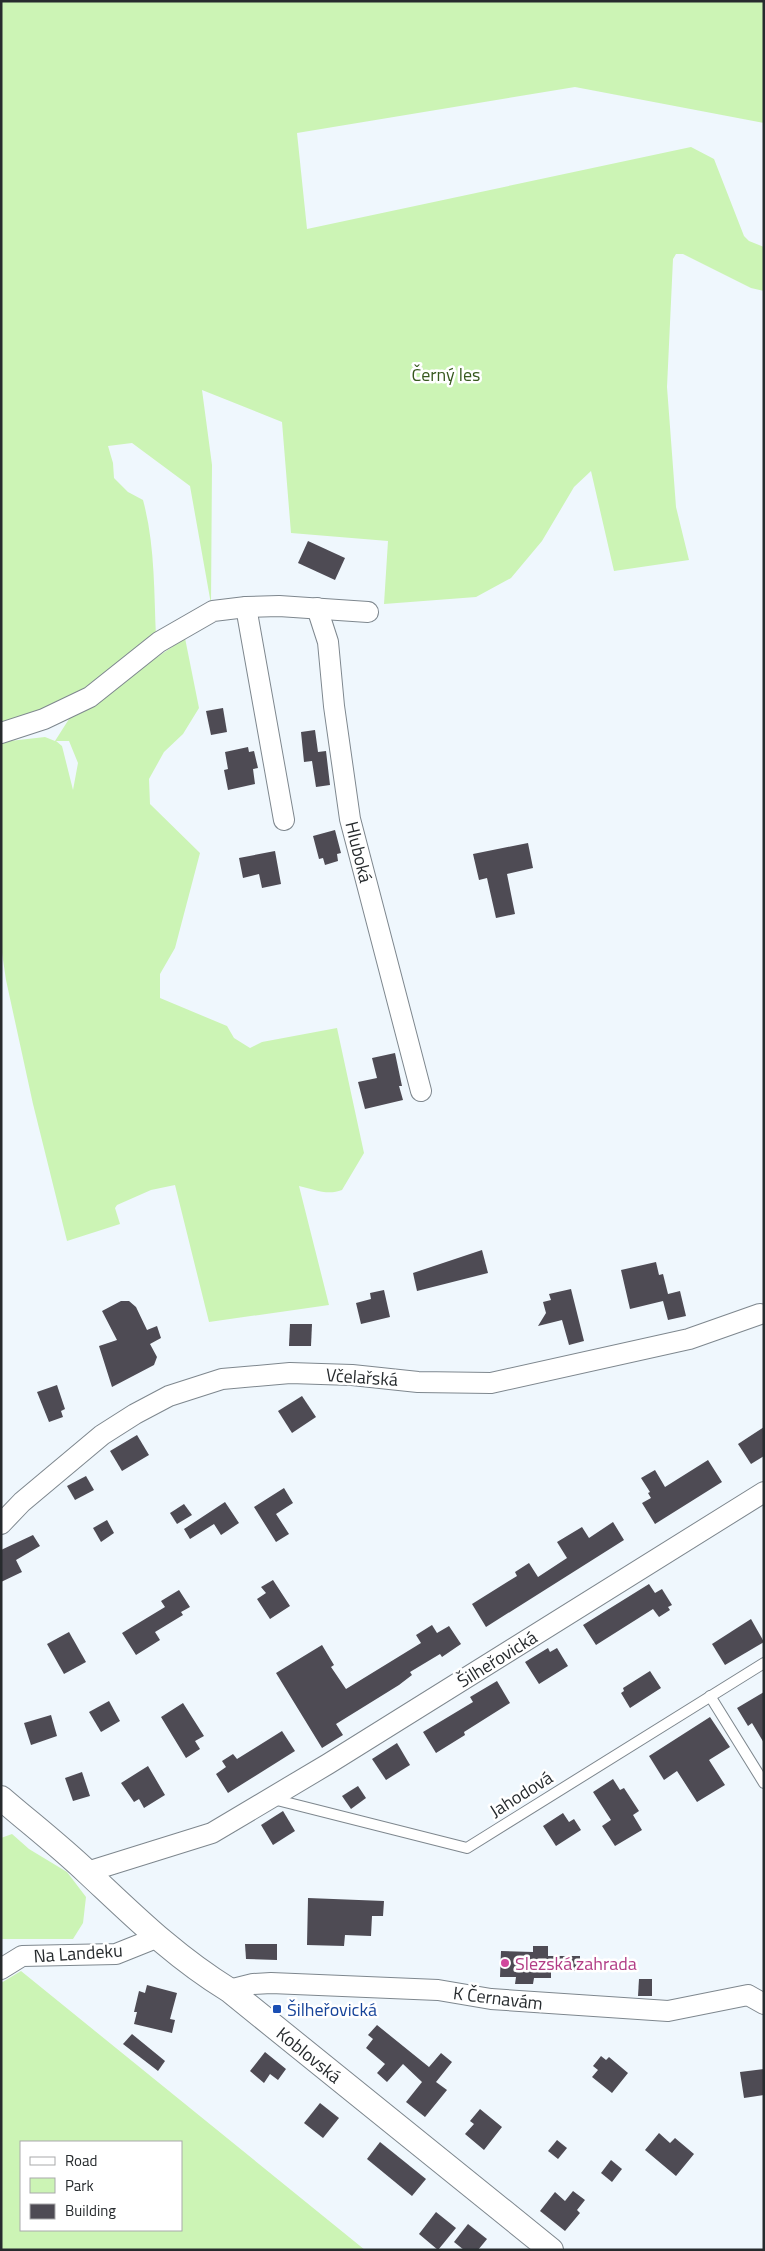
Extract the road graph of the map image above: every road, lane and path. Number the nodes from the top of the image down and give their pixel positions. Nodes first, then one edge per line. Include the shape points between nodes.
1 (246, 607) junction
2 (317, 608) junction
3 (368, 612) dead end
4 (1, 733) edge
5 (284, 820) dead end
6 (421, 1091) dead end
7 (760, 1314) dead end
8 (764, 1492) edge
9 (1, 1524) edge
10 (764, 1662) edge
11 (710, 1696) junction
12 (764, 1783) edge
13 (1, 1798) edge
14 (272, 1798) junction
15 (87, 1872) junction
16 (156, 1938) junction
17 (1, 1969) edge
18 (229, 1990) junction
19 (764, 2004) edge
20 (551, 2250) edge

1 - 2 street
1 - 4 street via 213,612 159,642 90,696 44,719
1 - 5 street
2 - 3 street
2 - 6 street, Hluboká via 328,642 350,819
7 - 9 street, Včelařská via 689,1338 491,1383 418,1382 290,1373 222,1379 169,1396 102,1435 22,1502
8 - 14 street, Šilheřovická
10 - 11 lane, Jahodová
11 - 12 lane
11 - 14 lane, Jahodová via 467,1848
13 - 15 street, Koblovská
14 - 15 street, Šilheřovická via 212,1833
15 - 16 street, Koblovská
16 - 17 street, Na Landeku via 116,1954 22,1956
16 - 18 street, Koblovská via 198,1971
18 - 19 street, K Černavám via 271,1983 399,1988 438,1990 491,1999 668,2011 748,1995
18 - 20 street, Koblovská

